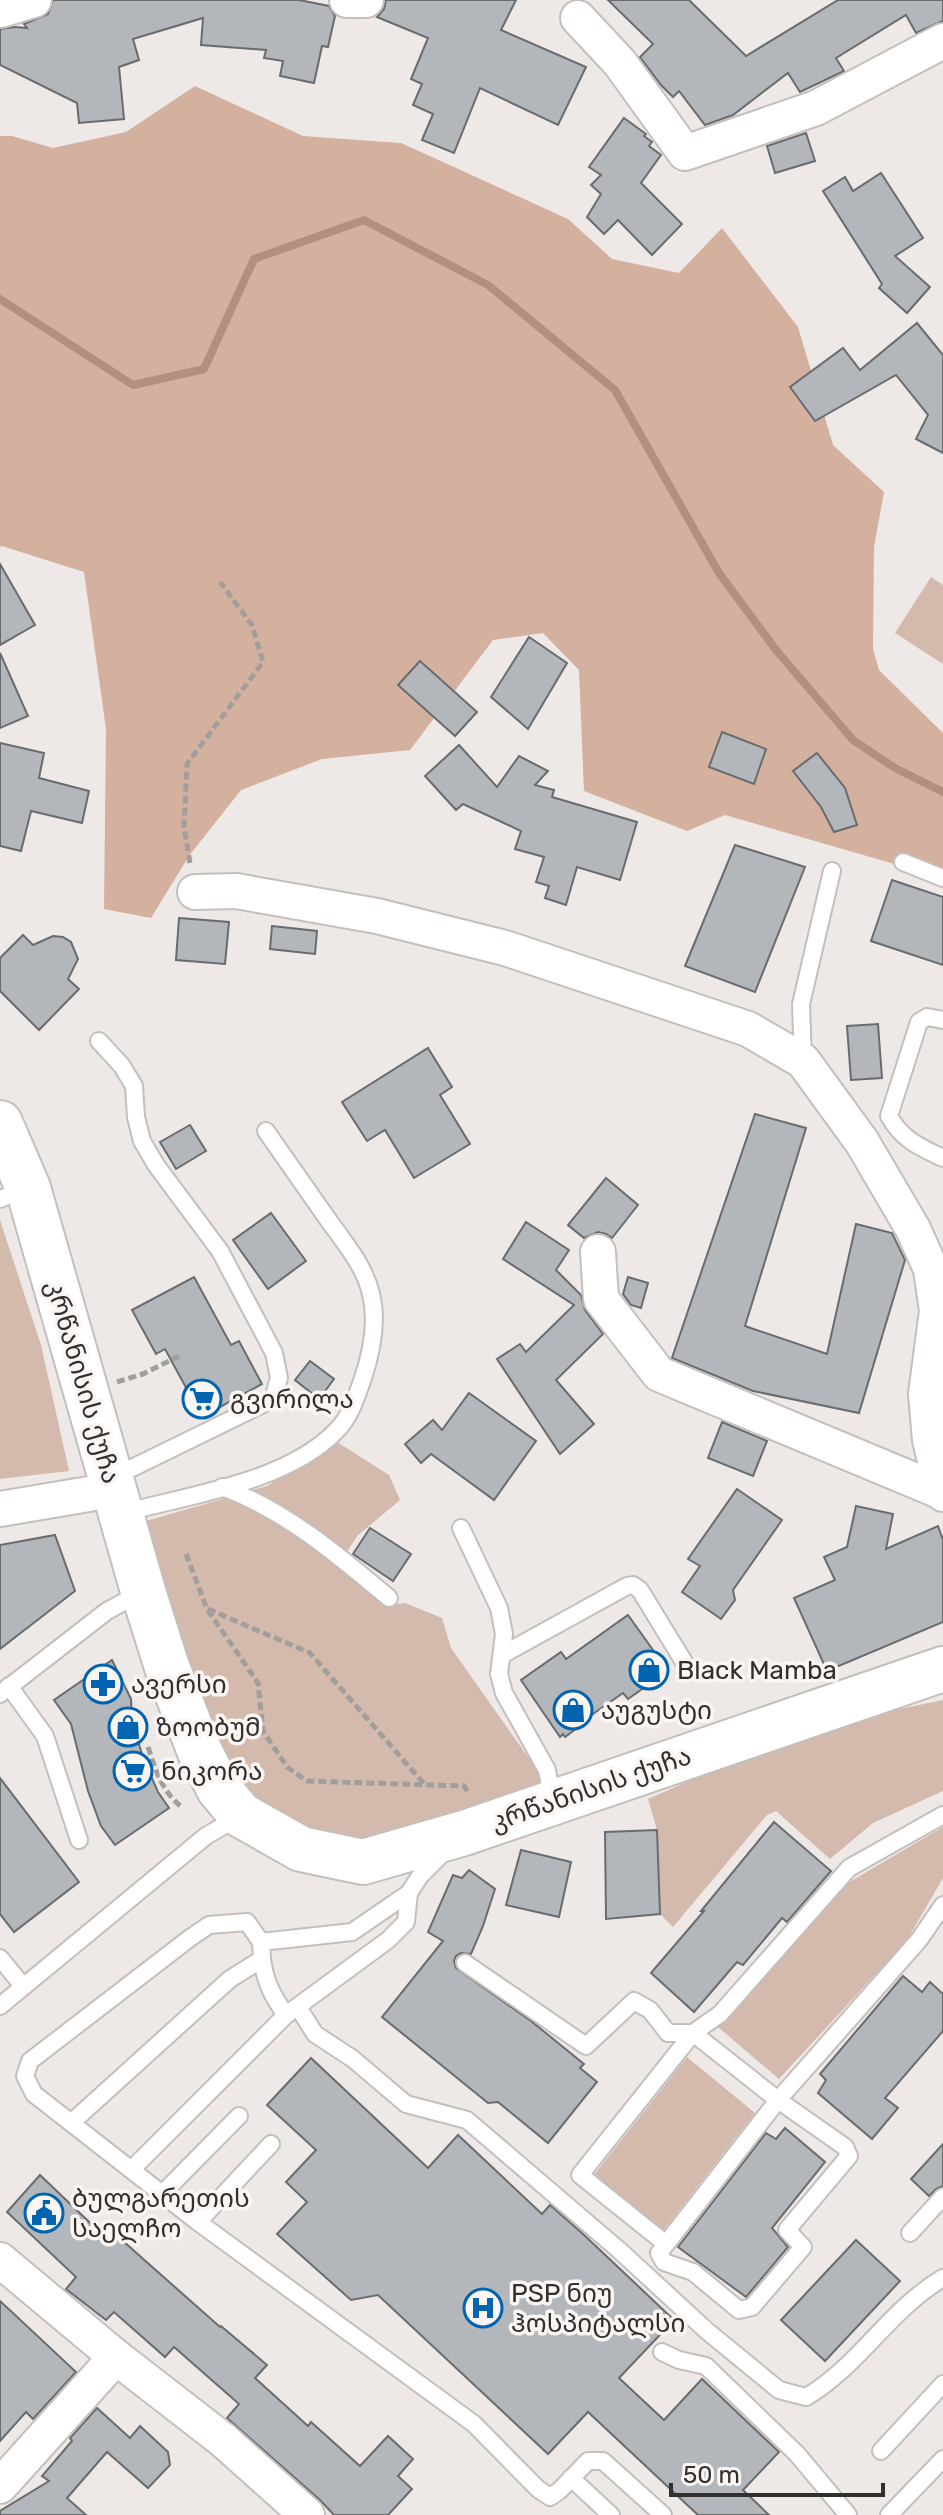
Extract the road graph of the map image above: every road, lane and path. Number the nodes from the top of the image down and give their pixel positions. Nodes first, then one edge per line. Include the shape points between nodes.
1 (34, 0) edge
2 (347, 0) edge
3 (366, 0) edge
4 (1, 10) edge
5 (578, 18) dead end
6 (943, 41) edge
7 (220, 582) dead end
8 (903, 862) dead end
9 (832, 871) dead end
10 (943, 878) edge
11 (195, 892) joint
12 (943, 1020) edge
13 (99, 1041) dead end
14 (803, 1061) junction
15 (0, 1123) edge
16 (266, 1131) dead end
17 (943, 1158) edge
18 (14, 1194) edge
19 (598, 1252) dead end
20 (940, 1305) edge
21 (938, 1346) edge
22 (179, 1356) dead end
23 (107, 1385) dead end
24 (222, 1487) junction
25 (115, 1491) junction
26 (943, 1493) edge
27 (0, 1509) edge
28 (461, 1528) dead end
29 (186, 1554) dead end
30 (143, 1591) junction
31 (389, 1598) dead end
32 (207, 1609) junction
33 (502, 1655) junction
34 (684, 1662) dead end
35 (943, 1669) edge
36 (5, 1690) edge
37 (148, 1747) dead end
38 (425, 1785) junction
39 (553, 1801) junction
40 (183, 1808) dead end
41 (466, 1814) junction
42 (241, 1815) junction
43 (943, 1815) edge
44 (79, 1840) dead end
45 (409, 1893) junction
46 (943, 1905) edge
47 (261, 1942) junction
48 (0, 1958) edge
49 (262, 1959) junction
50 (465, 1963) dead end
51 (23, 1986) junction
52 (0, 2006) edge
53 (292, 2011) junction
54 (693, 2033) junction
55 (778, 2100) junction
56 (239, 2116) dead end
57 (71, 2123) junction
58 (271, 2144) dead end
59 (132, 2169) junction
60 (162, 2194) junction
61 (943, 2197) edge
62 (198, 2222) junction
63 (910, 2233) dead end
64 (666, 2244) junction
65 (0, 2260) edge
66 (943, 2278) edge
67 (662, 2352) dead end
68 (116, 2357) junction
69 (943, 2384) edge
70 (881, 2451) dead end
71 (943, 2459) edge
72 (571, 2478) junction
73 (0, 2486) edge
74 (307, 2515) edge
75 (611, 2515) edge
76 (663, 2515) edge
77 (848, 2515) edge
78 (889, 2515) edge

1 - 4 street
2 - 3 street
5 - 6 street via 620,63 685,153 816,108
7 - 11 path via 252,625 263,662 187,764 184,826
8 - 10 lane
9 - 14 lane via 801,1004
11 - 14 street via 236,891 377,916 505,948 748,1029
12 - 17 lane via 927,1017 919,1022 889,1116 906,1140
13 - 25 lane via 134,1086 142,1141 220,1251 274,1353 279,1378 273,1399 132,1468
14 - 20 street via 862,1142 913,1229
15 - 18 street, კრწანისის ქუჩა
16 - 24 lane via 358,1263 371,1294 372,1351 356,1399 338,1430 286,1466
18 - 25 street, კრწანისის ქუჩა
19 - 26 street via 601,1299 659,1374
20 - 21 street
21 - 26 street via 926,1394
22 - 23 path
24 - 25 lane
24 - 31 lane via 285,1519
25 - 27 street
25 - 30 street, კრწანისის ქუჩა
28 - 33 lane via 499,1608
29 - 32 path
30 - 36 lane via 107,1611
30 - 42 street, კრწანისის ქუჩა via 200,1752 219,1789
32 - 38 path via 310,1653
32 - 38 path via 258,1683 263,1731 287,1767 307,1781
33 - 34 lane via 633,1585
33 - 39 lane via 504,1693 547,1770
35 - 39 street, კრწანისის ქუჩა
36 - 44 lane via 45,1736
37 - 40 path via 170,1798
38 - 41 path via 464,1786
39 - 41 street, კრწანისის ქუჩა
41 - 42 street, კრწანისის ქუჩა via 363,1862 301,1849
41 - 45 lane
42 - 51 lane via 206,1836
43 - 54 lane via 849,1868 720,2014
45 - 47 lane via 352,1932
45 - 53 lane via 406,1922
46 - 55 lane via 919,1940
47 - 49 lane
47 - 57 lane via 247,1922 209,1925 30,2061 25,2076 34,2094
48 - 51 lane
49 - 53 lane via 273,1997
49 - 57 lane via 230,1979
50 - 54 lane via 586,2046 634,2001 650,2010 668,2033
51 - 52 lane
53 - 59 lane
53 - 66 lane via 406,2104 467,2120 779,2390 806,2397 825,2386 912,2298
54 - 55 lane
54 - 64 lane via 580,2175
55 - 64 lane
55 - 64 lane via 845,2147 849,2156 787,2230 803,2247 752,2307 739,2310 693,2272 664,2262 659,2253
56 - 60 lane
57 - 59 lane
58 - 62 lane
59 - 60 lane
60 - 62 lane
61 - 63 lane
62 - 72 lane via 474,2424 538,2489 550,2497
65 - 68 street
67 - 77 lane via 706,2366 797,2454
68 - 73 street
68 - 74 street via 223,2440
69 - 70 lane
71 - 78 lane
72 - 75 lane
72 - 76 lane via 588,2461 603,2461

